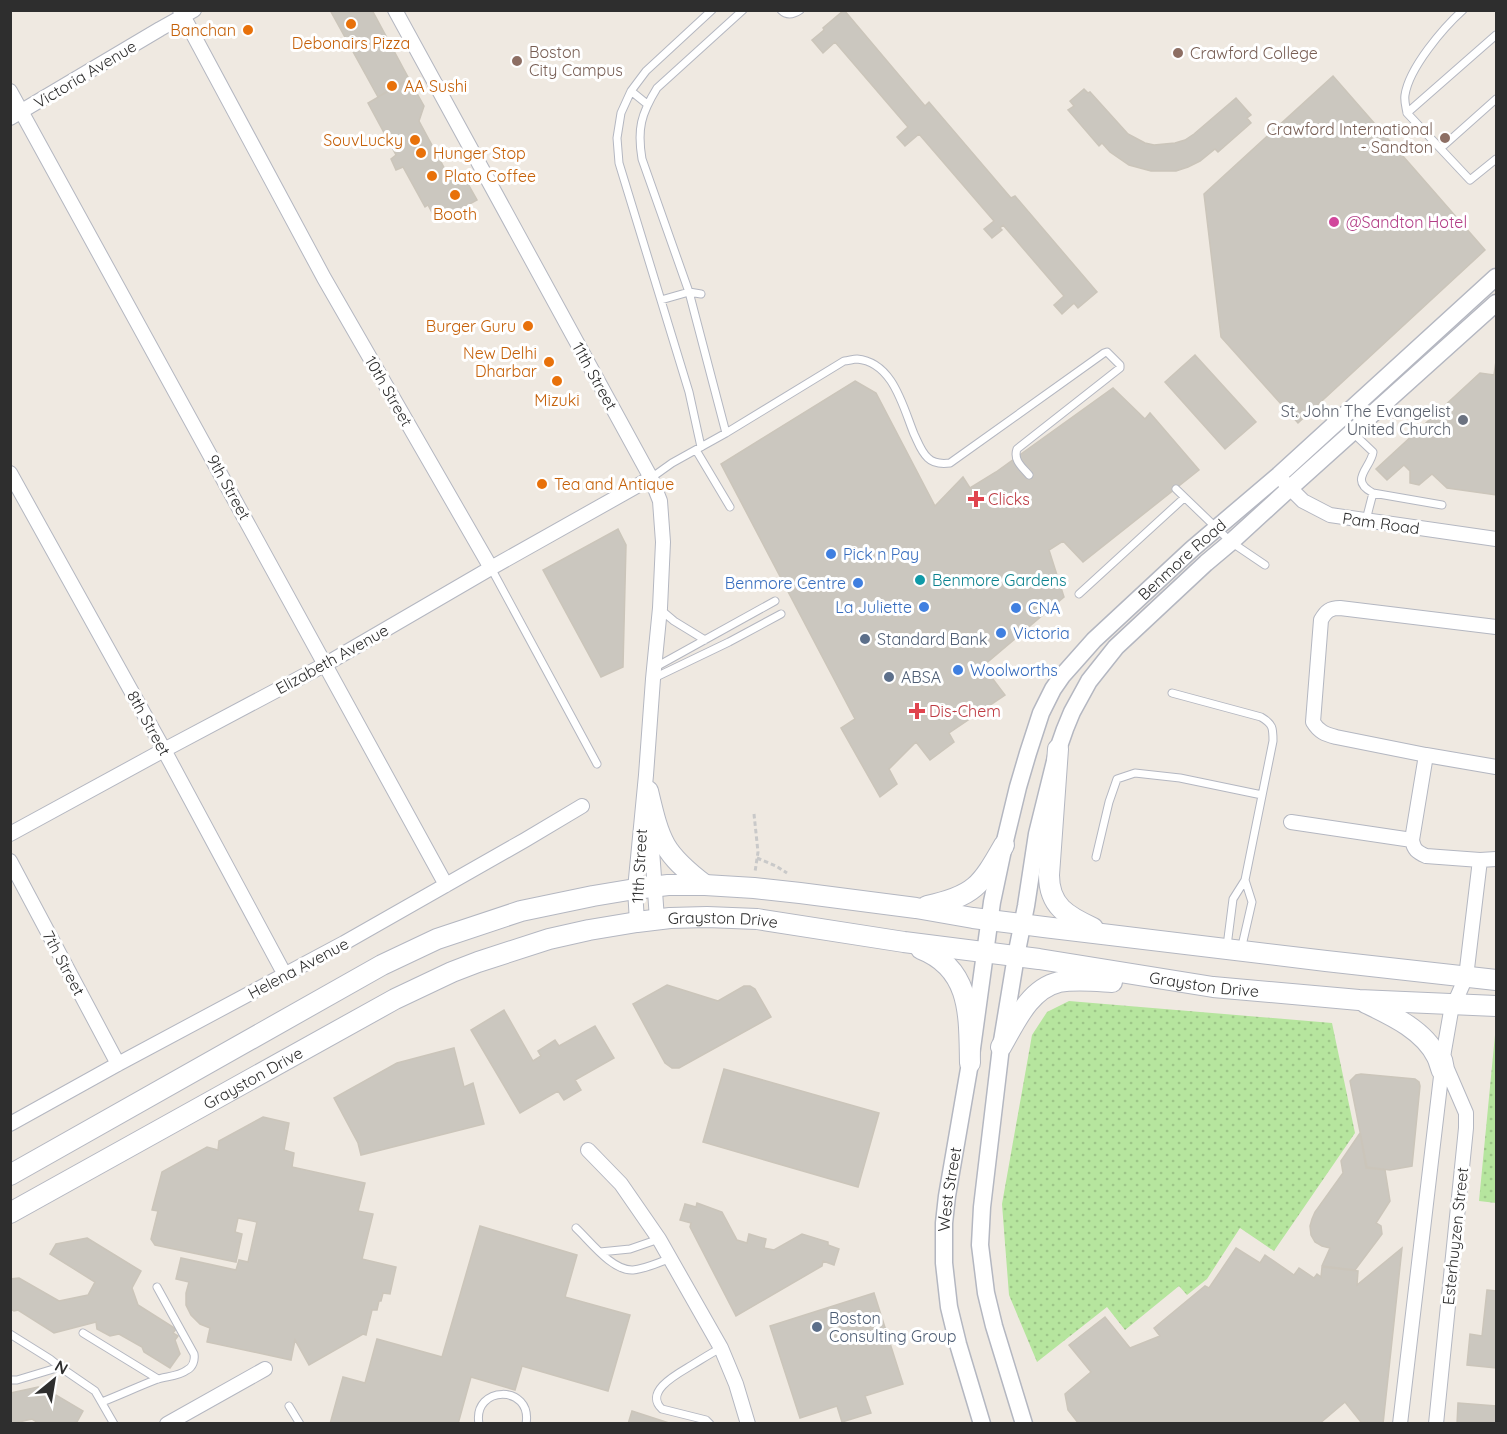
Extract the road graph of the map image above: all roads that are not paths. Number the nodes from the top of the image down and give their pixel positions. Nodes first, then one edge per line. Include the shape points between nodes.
1 (395, 10) edge
2 (712, 10) edge
3 (743, 10) edge
4 (782, 10) edge
5 (800, 10) edge
6 (1463, 10) edge
7 (186, 12) edge
8 (1497, 34) edge
9 (10, 91) edge
10 (631, 91) junction
11 (1497, 99) edge
12 (647, 104) junction
13 (1407, 113) junction
14 (16, 115) edge
15 (1441, 148) junction
16 (1497, 159) edge
17 (1497, 277) edge
18 (689, 292) junction
19 (701, 294) dead end
20 (661, 300) junction
21 (1497, 303) edge
22 (1353, 432) junction
23 (726, 433) junction
24 (699, 448) junction
25 (10, 473) edge
26 (1029, 475) dead end
27 (651, 478) junction
28 (1284, 482) junction
29 (1176, 489) dead end
30 (1372, 493) junction
31 (1184, 498) junction
32 (1442, 505) dead end
33 (730, 507) dead end
34 (1366, 520) junction
35 (1218, 528) junction
36 (1497, 539) edge
37 (1232, 542) junction
38 (1265, 566) dead end
39 (491, 568) junction
40 (1079, 594) dead end
41 (774, 601) dead end
42 (660, 608) junction
43 (781, 614) dead end
44 (1497, 627) edge
45 (705, 640) junction
46 (326, 664) junction
47 (653, 673) junction
48 (1172, 693) dead end
49 (1058, 749) junction
50 (164, 750) junction
51 (1426, 754) junction
52 (597, 764) dead end
53 (1497, 766) edge
54 (647, 783) junction
55 (1262, 795) junction
56 (582, 806) dead end
57 (1291, 822) dead end
58 (10, 834) edge
59 (1412, 840) junction
60 (1004, 844) junction
61 (1096, 858) dead end
62 (1497, 859) edge
63 (1480, 860) junction
64 (10, 861) edge
65 (1245, 880) junction
66 (446, 885) junction
67 (705, 885) junction
68 (656, 886) junction
69 (635, 889) junction
70 (916, 908) junction
71 (990, 920) junction
72 (647, 921) junction
73 (1022, 924) junction
74 (1106, 935) junction
75 (904, 942) junction
76 (1234, 950) junction
77 (985, 953) junction
78 (1016, 957) junction
79 (285, 975) junction
80 (1466, 977) junction
81 (1497, 980) edge
82 (1213, 987) junction
83 (1359, 1000) junction
84 (1453, 1004) junction
85 (1497, 1006) edge
86 (1001, 1047) junction
87 (1443, 1061) junction
88 (970, 1063) junction
89 (118, 1064) junction
90 (10, 1124) edge
91 (588, 1150) dead end
92 (10, 1174) edge
93 (10, 1213) edge
94 (576, 1228) dead end
95 (659, 1239) junction
96 (600, 1252) junction
97 (669, 1259) junction
98 (157, 1287) dead end
99 (83, 1333) dead end
100 (10, 1334) edge
101 (721, 1348) junction
102 (60, 1367) junction
103 (265, 1368) dead end
104 (158, 1379) junction
105 (10, 1380) edge
106 (102, 1402) junction
107 (289, 1406) dead end
108 (114, 1424) edge
109 (167, 1424) edge
110 (300, 1424) edge
111 (479, 1424) edge
112 (526, 1424) edge
113 (710, 1424) edge
114 (748, 1424) edge
115 (982, 1424) edge
116 (1024, 1424) edge
117 (1400, 1424) edge
118 (1436, 1424) edge

1 - 27 street, 11th Street
2 - 10 lane via 646,71
3 - 12 lane via 664,81
4 - 5 lane via 788,14
6 - 13 lane via 1438,34 1407,85
7 - 14 street, Victoria Avenue
7 - 39 street, 10th Street via 324,278
8 - 13 lane
9 - 14 street, 9th Street
10 - 12 lane
10 - 20 lane via 616,138 619,162
11 - 15 lane
12 - 18 lane via 639,141 642,159
13 - 15 lane
14 - 46 street, 9th Street
15 - 16 lane via 1470,180
17 - 28 street, Benmore Road
18 - 19 lane
18 - 20 lane
18 - 23 lane
20 - 24 lane via 689,392
21 - 22 street, Benmore Road
22 - 28 street, Benmore Road
22 - 30 lane via 1373,452 1361,481
23 - 24 lane
23 - 26 lane via 843,362 857,359 883,370 929,460 950,463 1107,352 1120,369 1017,449 1016,460
24 - 27 lane
24 - 33 lane
25 - 50 street, 8th Street
27 - 39 street, Elizabeth Avenue
27 - 42 street, 11th Street via 663,522
28 - 34 street, Pam Road via 1303,501 1330,515
28 - 35 street, Benmore Road
28 - 37 street, Benmore Road
29 - 31 lane
30 - 32 lane
30 - 34 lane
31 - 35 lane
31 - 40 lane
34 - 36 street, Pam Road
35 - 37 lane
35 - 60 street, Benmore Road via 1094,640 1062,676 1035,729
37 - 38 lane
37 - 49 street, Benmore Road via 1107,657 1079,698
39 - 46 street, Elizabeth Avenue
39 - 52 lane, 10th Street
41 - 45 lane
42 - 45 lane
42 - 47 street, 11th Street
43 - 47 lane via 729,642
44 - 51 street via 1340,608 1325,612 1321,620 1313,722 1317,729 1336,737
45 - 47 lane
46 - 50 street, Elizabeth Avenue
46 - 66 street, 9th Street
47 - 54 street, 11th Street
48 - 55 lane via 1268,721 1273,741
49 - 73 street, Benmore Road via 1037,834
49 - 74 main road via 1050,891 1055,902 1071,917
50 - 58 street, Elizabeth Avenue
50 - 79 street, 8th Street
51 - 53 street
51 - 59 street
54 - 67 main road via 665,847
54 - 68 street, 11th Street
54 - 69 street, 11th Street
55 - 61 lane via 1135,773 1117,779
55 - 65 lane
56 - 66 street, Helena Avenue
57 - 59 street
59 - 63 street via 1413,848 1426,856
60 - 70 main road via 987,874 972,890 951,900
60 - 71 street, Benmore Road
62 - 63 street
63 - 80 street, Esterhuyzen Street
64 - 89 street, 7th Street
65 - 76 lane via 1233,899
65 - 76 lane via 1252,902
66 - 79 street, Helena Avenue
67 - 68 main road, Grayston Drive
67 - 70 main road, Grayston Drive
68 - 69 main road, Grayston Drive
68 - 72 street, 11th Street
69 - 72 street, 11th Street
69 - 92 main road, Grayston Drive via 521,911 417,947
70 - 71 main road, Grayston Drive
71 - 73 main road, Grayston Drive
71 - 77 street, Benmore Road
72 - 75 main road, Grayston Drive via 757,919
72 - 93 main road, Grayston Drive via 526,946 478,962 394,999
73 - 74 main road, Grayston Drive
73 - 78 street, Benmore Road
74 - 76 main road, Grayston Drive
75 - 77 main road, Grayston Drive
75 - 88 main road via 940,959 959,981 968,1015
76 - 80 main road, Grayston Drive
77 - 78 main road, Grayston Drive
77 - 88 street, West Street
78 - 82 main road, Grayston Drive
78 - 86 street, West Street
79 - 89 street, Helena Avenue
80 - 81 main road, Grayston Drive
80 - 84 street, Esterhuyzen Street
82 - 83 main road, Grayston Drive
82 - 86 main road via 1059,982 1030,1001
83 - 84 main road, Grayston Drive
83 - 87 main road via 1401,1021
84 - 85 main road, Grayston Drive
84 - 87 street, Esterhuyzen Street
86 - 116 street, West Street via 981,1207 980,1245 991,1315
87 - 117 street, Esterhuyzen Street
87 - 118 street, Esterhuyzen Street via 1466,1113 1466,1128
88 - 115 street, West Street via 947,1196 944,1263 953,1326
89 - 90 street, Helena Avenue
91 - 95 street via 621,1184
94 - 96 lane
95 - 96 lane via 630,1249
95 - 97 street
96 - 97 lane via 617,1266 630,1270
97 - 101 street
98 - 104 lane via 195,1360 188,1370
99 - 104 lane
100 - 102 lane
101 - 113 lane via 670,1378 656,1398 662,1409
101 - 114 street
102 - 105 lane
102 - 106 lane via 95,1391
103 - 109 street
104 - 106 lane
106 - 108 lane
107 - 110 lane
111 - 112 lane via 482,1404 503,1394 523,1405

